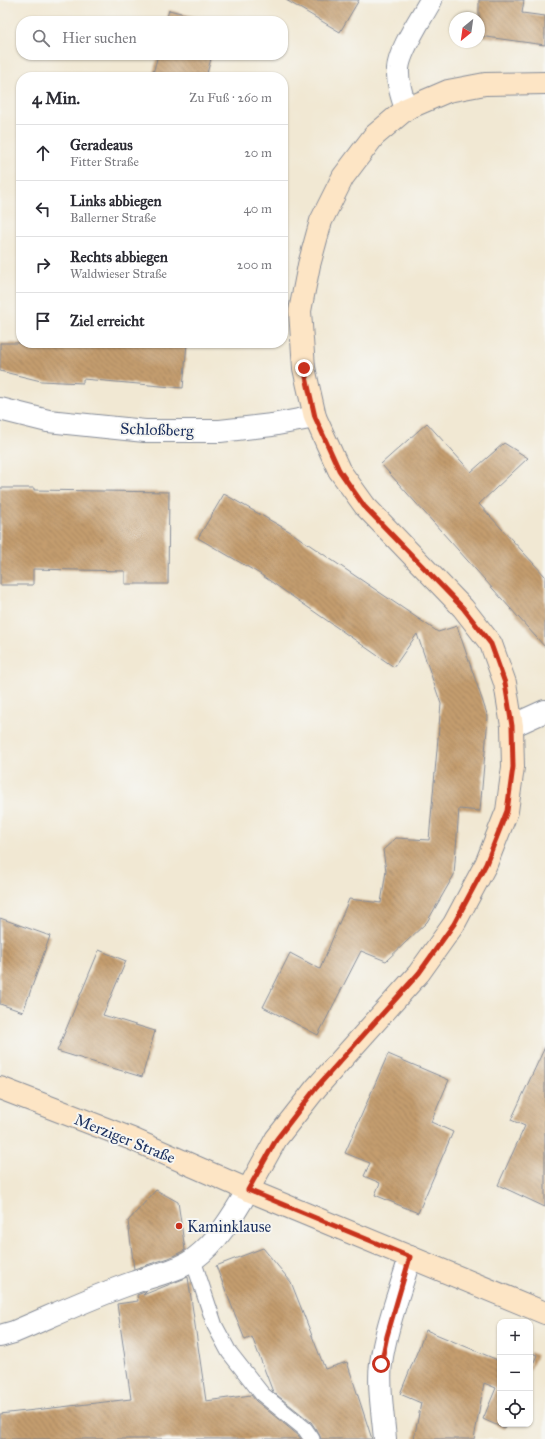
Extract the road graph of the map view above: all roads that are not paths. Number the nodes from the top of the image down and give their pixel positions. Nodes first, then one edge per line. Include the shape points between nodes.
1 (432, 0) edge
2 (545, 83) edge
3 (406, 109) junction
4 (0, 410) edge
5 (315, 417) junction
6 (543, 714) edge
7 (512, 726) junction
8 (0, 1088) edge
9 (248, 1190) junction
10 (410, 1257) junction
11 (193, 1260) junction
12 (545, 1313) edge
13 (0, 1336) edge
14 (312, 1439) edge
15 (385, 1439) edge

1 - 3 street via 404,47 398,69 400,92
2 - 3 main road via 484,84 448,91
3 - 5 main road via 374,136 343,177 321,221 300,312 304,368
4 - 5 street, Schloßberg via 48,421 145,431 220,431 272,426
5 - 7 main road via 339,470 364,506 463,608 491,644 505,683
6 - 7 street
7 - 9 main road via 513,767 507,811 486,864 454,924 419,973 316,1088 276,1140
8 - 9 main road, Merziger Straße via 132,1139
9 - 10 main road, Merziger Straße
9 - 11 street via 229,1222
10 - 12 main road, Merziger Straße
10 - 15 street via 381,1364
11 - 13 street via 96,1296
11 - 14 lane via 215,1326 229,1352 262,1394 305,1430

